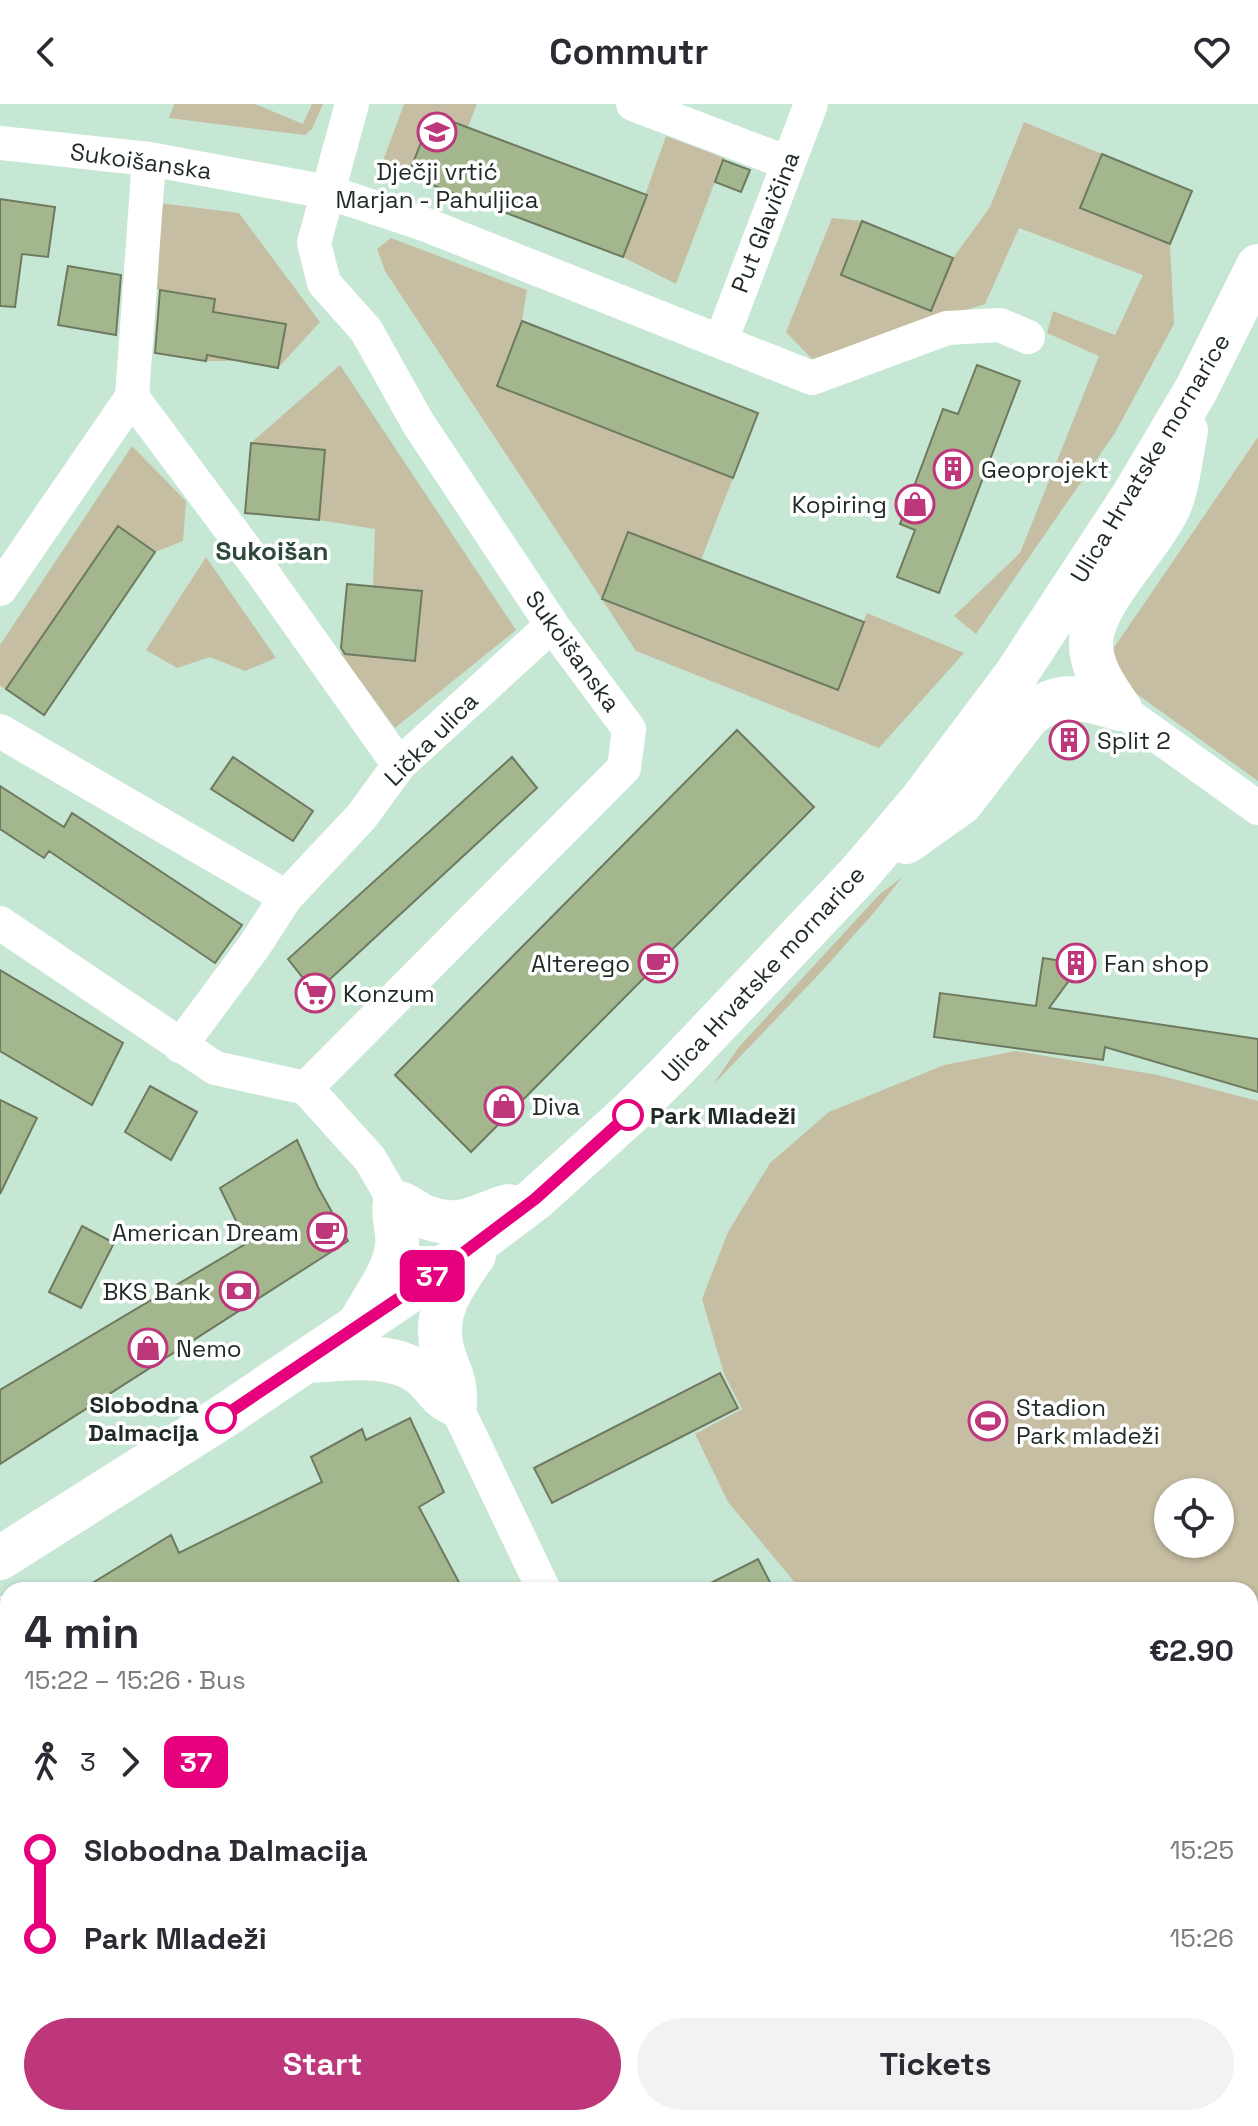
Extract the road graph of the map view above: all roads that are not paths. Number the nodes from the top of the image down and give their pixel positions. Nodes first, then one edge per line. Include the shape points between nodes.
1 (352, 104) edge
2 (633, 104) edge
3 (811, 104) edge
4 (0, 143) edge
5 (149, 159) junction
6 (788, 163) junction
7 (328, 192) junction
8 (1258, 266) edge
9 (1028, 337) dead end
10 (721, 341) junction
11 (1196, 390) junction
12 (132, 397) junction
13 (0, 589) edge
14 (552, 625) junction
15 (1120, 709) junction
16 (0, 731) edge
17 (399, 765) junction
18 (1258, 808) edge
19 (858, 875) junction
20 (286, 897) junction
21 (0, 923) edge
22 (180, 1046) junction
23 (306, 1088) junction
24 (535, 1199) junction
25 (395, 1202) junction
26 (489, 1234) junction
27 (356, 1328) junction
28 (306, 1361) junction
29 (455, 1404) junction
30 (0, 1558) edge
31 (540, 1582) edge

1 - 7 street
2 - 6 street
3 - 6 street, Put Glavičina
4 - 5 street, Sukoišanska
5 - 7 street, Sukoišanska
5 - 12 street
6 - 10 street, Put Glavičina
7 - 10 street, Sukoišanska via 424,224
7 - 14 street, Sukoišanska via 314,243 324,283 366,330 418,423
8 - 11 main road, Ulica Hrvatske mornarice
9 - 10 street, Sukoišanska via 1000,325 947,328 812,378
11 - 15 main road via 1168,508 1104,606 1091,642 1098,673
11 - 19 main road, Ulica Hrvatske mornarice via 1037,645 921,801
12 - 13 street
12 - 17 street
14 - 17 street, Lička ulica
14 - 23 street, Sukoišanska via 629,729 624,768
15 - 18 street
15 - 19 main road via 1087,699 1041,704 961,803
16 - 20 street
17 - 20 street, Lička ulica via 362,816
19 - 24 main road, Ulica Hrvatske mornarice via 674,1069
20 - 22 street, Lička ulica
21 - 22 street
22 - 23 street via 215,1068
23 - 25 street via 370,1159
24 - 25 main road via 467,1222 445,1222
24 - 26 main road, Ulica Hrvatske mornarice
25 - 27 main road via 394,1260
26 - 27 main road, Ulica Hrvatske mornarice
26 - 29 main road via 448,1293 441,1314 439,1330 456,1384
27 - 28 main road, Ulica Hrvatske mornarice
28 - 29 main road via 388,1361 420,1372 441,1398
28 - 30 main road, Ulica Hrvatske mornarice
29 - 31 street

